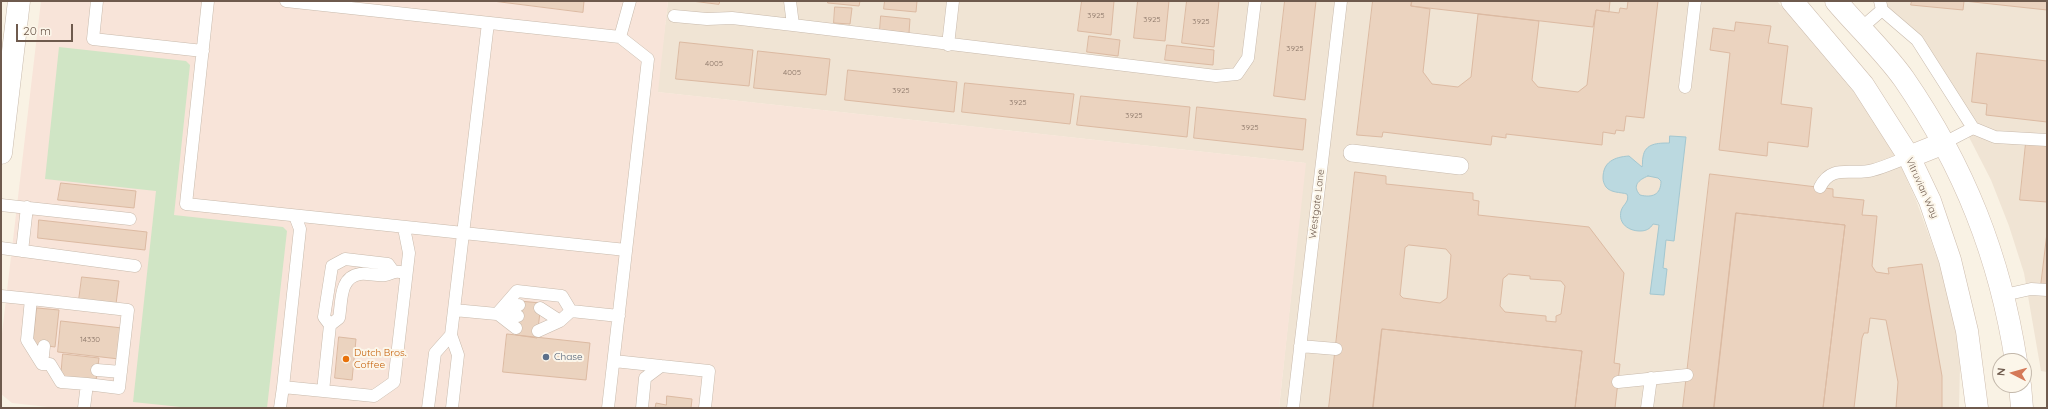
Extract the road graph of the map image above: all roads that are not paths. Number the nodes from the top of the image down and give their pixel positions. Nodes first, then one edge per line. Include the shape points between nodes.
1 (19, 1) edge
2 (97, 1) edge
3 (208, 1) edge
4 (286, 1) edge
5 (630, 1) edge
6 (790, 1) edge
7 (953, 1) edge
8 (1255, 1) edge
9 (1341, 1) edge
10 (1695, 1) edge
11 (1792, 1) edge
12 (1836, 1) edge
13 (1881, 6) edge
14 (674, 16) dead end
15 (488, 23) junction
16 (793, 25) junction
17 (1860, 29) junction
18 (620, 37) junction
19 (948, 45) junction
20 (203, 51) junction
21 (1685, 87) dead end
22 (4, 108) edge
23 (1973, 128) junction
24 (2047, 140) edge
25 (1944, 143) junction
26 (1352, 152) dead end
27 (1, 153) edge
28 (1909, 157) junction
29 (1460, 166) dead end
30 (1820, 187) dead end
31 (1, 205) edge
32 (27, 207) junction
33 (295, 216) junction
34 (130, 220) dead end
35 (404, 228) junction
36 (464, 235) junction
37 (1, 248) edge
38 (626, 250) junction
39 (22, 251) junction
40 (135, 266) dead end
41 (393, 271) junction
42 (407, 272) junction
43 (2047, 290) edge
44 (2004, 295) junction
45 (1, 296) edge
46 (31, 299) junction
47 (454, 310) junction
48 (571, 311) junction
49 (497, 314) junction
50 (619, 316) junction
51 (560, 321) junction
52 (330, 325) junction
53 (451, 335) junction
54 (44, 346) dead end
55 (1300, 346) junction
56 (1336, 349) dead end
57 (2015, 353) edge
58 (614, 361) junction
59 (51, 365) junction
60 (661, 366) junction
61 (97, 370) dead end
62 (121, 372) junction
63 (1687, 375) dead end
64 (1651, 378) junction
65 (1618, 382) dead end
66 (87, 384) junction
67 (283, 387) junction
68 (323, 391) junction
69 (2021, 393) edge
70 (84, 408) edge
71 (280, 408) edge
72 (428, 408) edge
73 (452, 408) edge
74 (608, 408) edge
75 (642, 408) edge
76 (705, 408) edge
77 (1293, 408) edge
78 (1647, 408) edge
79 (1977, 408) edge
80 (2022, 408) edge

1 - 22 main road
2 - 20 lane via 93,38
3 - 20 lane
4 - 15 lane
5 - 18 lane
6 - 16 lane
7 - 19 lane
8 - 19 lane via 1248,58 1237,74 1216,76
9 - 55 lane, Westgate Lane
10 - 21 lane
11 - 28 main road, Vitruvian Way via 1863,85
12 - 17 main road
13 - 17 lane
13 - 23 lane via 1917,40
14 - 16 lane via 732,18
15 - 18 lane
15 - 36 lane
16 - 19 lane
17 - 25 main road via 1903,78
18 - 38 lane via 648,59
20 - 33 lane via 186,204
22 - 27 main road
23 - 24 lane via 1995,137
23 - 25 lane
25 - 28 main road
25 - 44 main road via 1973,202
26 - 29 street
28 - 30 lane via 1873,170 1839,171 1825,178
28 - 79 main road, Vitruvian Way via 1930,202 1950,260 1967,331
31 - 32 lane
32 - 34 lane
32 - 39 lane
33 - 35 lane
33 - 67 lane via 300,229
35 - 36 lane
35 - 42 lane via 409,253
36 - 38 lane
36 - 47 lane
37 - 39 lane
38 - 50 lane
39 - 40 lane
41 - 42 lane
41 - 52 lane via 387,275 360,274 351,277 344,283 339,318
41 - 52 lane via 388,264 345,259 332,266 324,317
42 - 68 lane via 394,382 374,396
43 - 44 lane via 2031,289
44 - 57 main road
45 - 46 lane
46 - 59 lane via 27,340
46 - 62 lane via 48,305 128,310
47 - 49 lane
47 - 53 lane
48 - 49 lane via 562,296 517,291
48 - 50 lane
48 - 51 lane
49 - 49 lane via 518,317
50 - 58 lane
51 - 51 lane via 539,319
52 - 68 lane
53 - 72 lane via 435,353
53 - 73 lane via 458,355
54 - 59 lane
55 - 56 lane
55 - 77 lane, Westgate Lane
58 - 60 lane
58 - 74 lane
59 - 66 lane via 61,382
60 - 75 lane via 645,378
60 - 76 lane via 709,371
61 - 62 lane
62 - 66 lane via 119,388
63 - 64 lane
64 - 65 lane
64 - 78 lane
66 - 70 lane
67 - 68 lane
67 - 71 lane
69 - 80 main road

